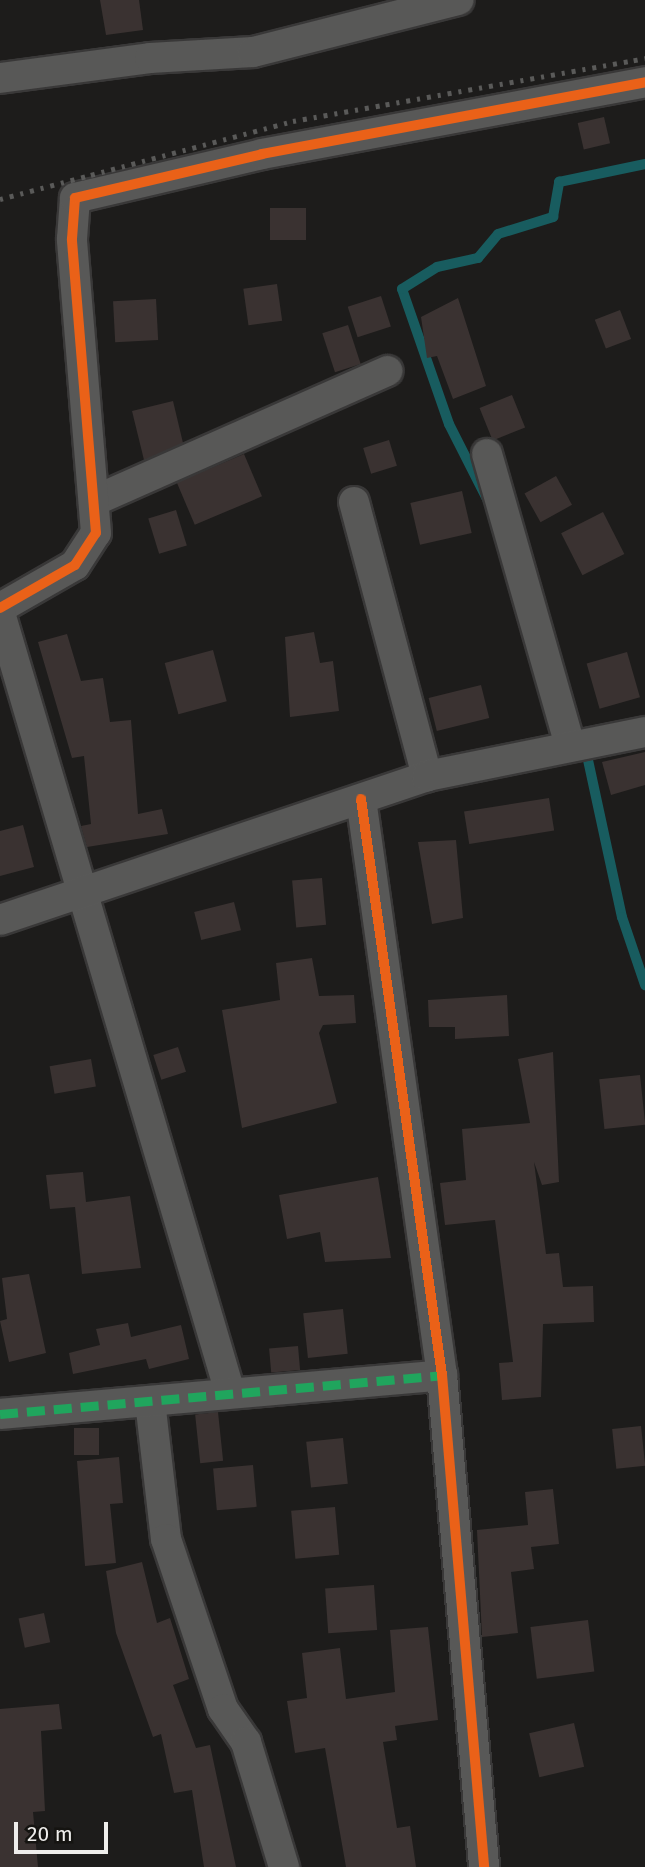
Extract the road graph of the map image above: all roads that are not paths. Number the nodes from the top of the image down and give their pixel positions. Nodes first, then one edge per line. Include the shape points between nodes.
1 (459, 0) edge
2 (0, 78) edge
3 (645, 82) edge
4 (388, 371) dead end
5 (487, 454) dead end
6 (94, 501) junction
7 (354, 502) dead end
8 (0, 610) edge
9 (645, 732) edge
10 (570, 744) junction
11 (427, 776) junction
12 (361, 799) junction
13 (81, 889) junction
14 (0, 920) edge
15 (442, 1375) junction
16 (229, 1389) junction
17 (150, 1401) junction
18 (0, 1414) edge
19 (284, 1867) edge
20 (484, 1867) edge

1 - 2 street via 253,52 150,58
3 - 6 street via 262,154 75,198 72,239
4 - 6 street
5 - 10 street
6 - 8 street via 96,533 89,551
7 - 11 street
8 - 13 street
9 - 10 street
10 - 11 street
11 - 12 street
12 - 13 street
12 - 15 street
13 - 14 street
13 - 16 street
15 - 16 street
15 - 20 street
16 - 17 street
17 - 18 street
17 - 19 street via 166,1539 223,1709 246,1742

